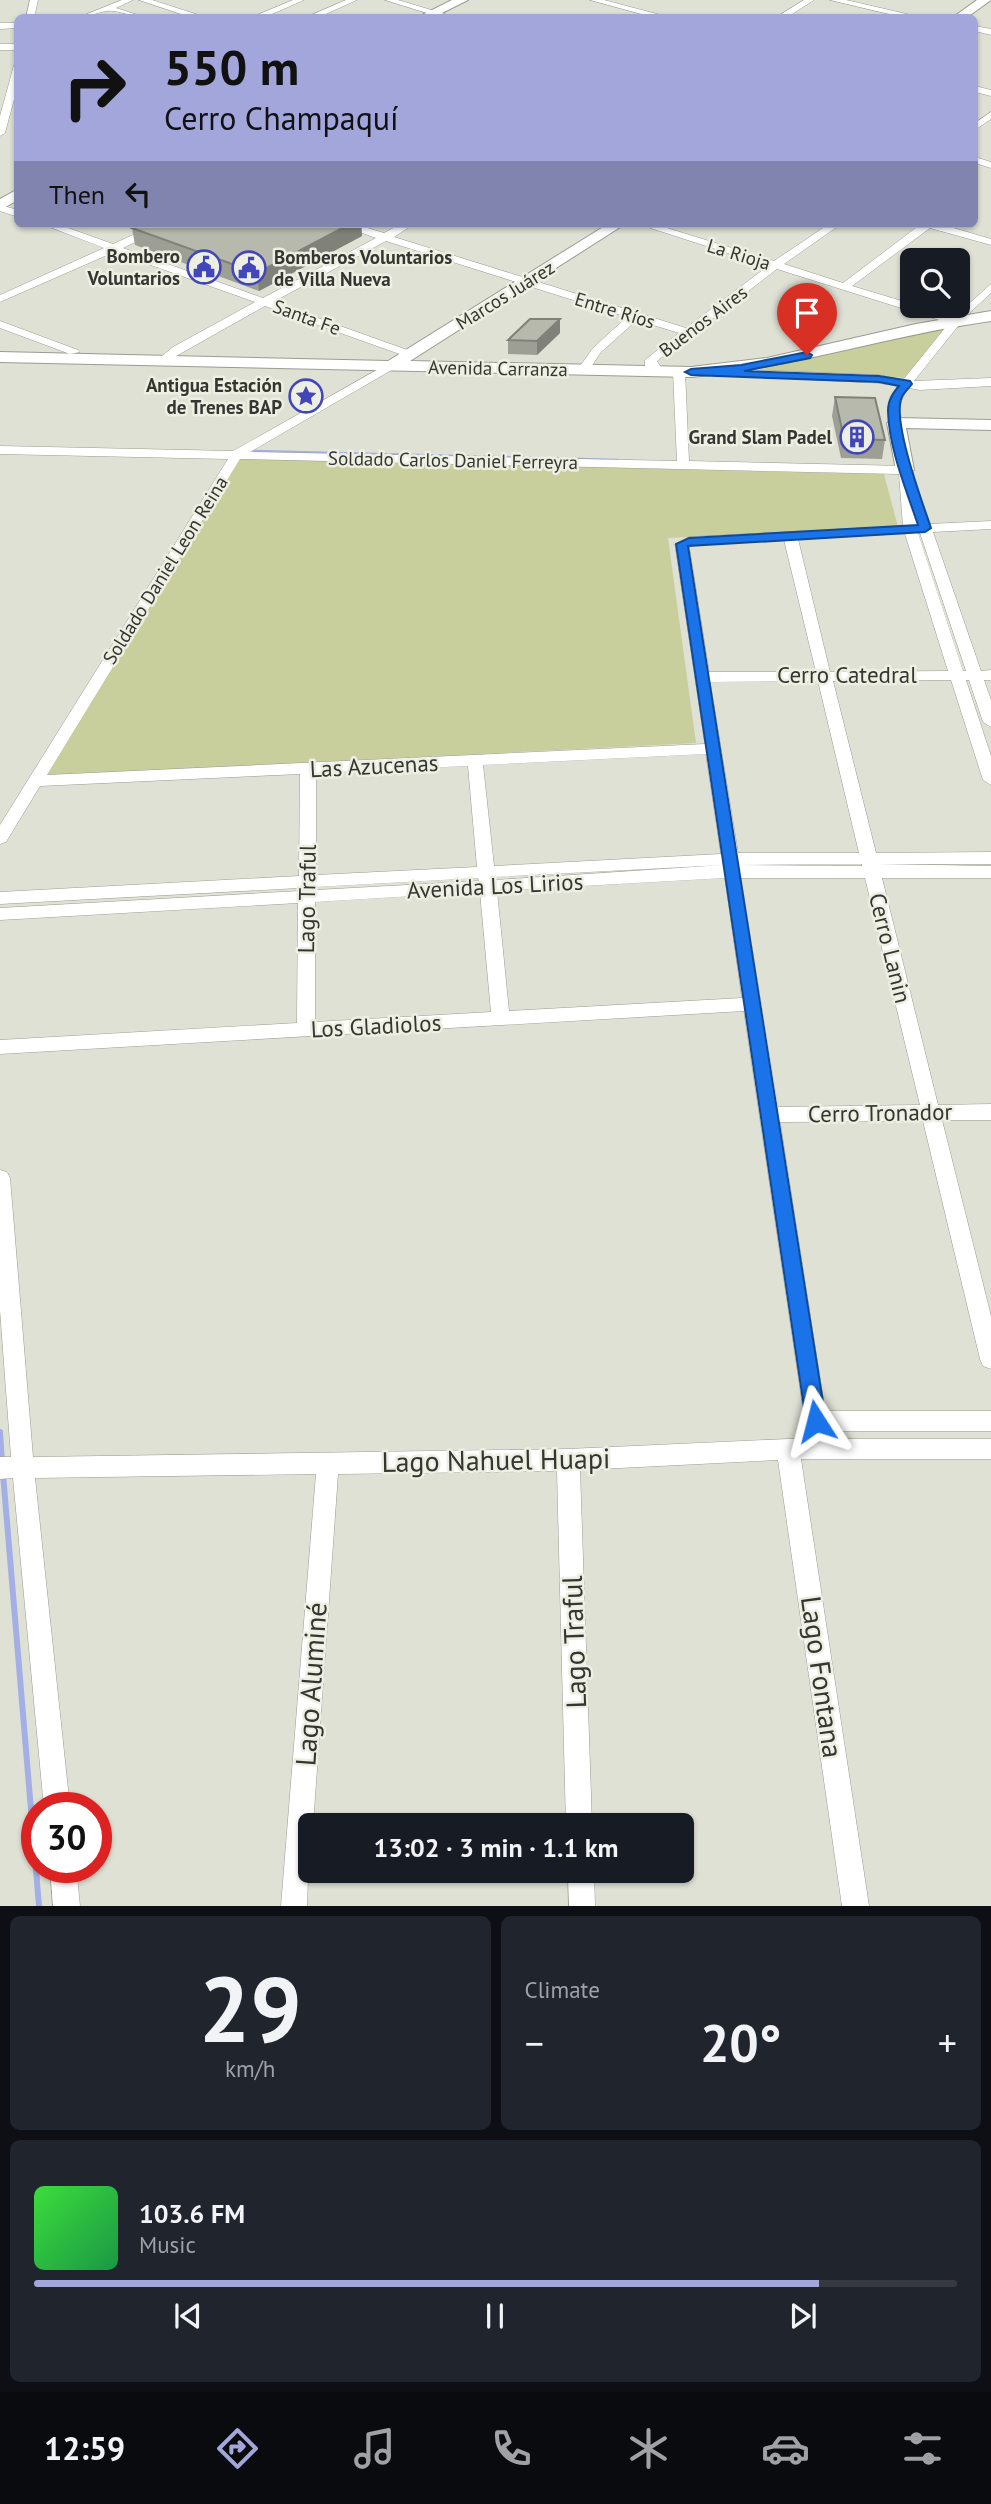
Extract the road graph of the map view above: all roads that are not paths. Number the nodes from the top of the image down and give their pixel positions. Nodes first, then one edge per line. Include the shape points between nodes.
1 (129, 0) edge
2 (143, 0) edge
3 (300, 0) edge
4 (354, 0) edge
5 (389, 0) edge
6 (462, 0) edge
7 (594, 0) edge
8 (636, 0) edge
9 (810, 0) edge
10 (834, 0) edge
11 (985, 0) edge
12 (622, 7) junction
13 (108, 8) junction
14 (434, 12) junction
15 (610, 12) dead end
16 (92, 14) edge
17 (129, 14) edge
18 (190, 14) edge
19 (264, 14) edge
20 (318, 14) edge
21 (430, 14) edge
22 (441, 14) edge
23 (651, 14) edge
24 (786, 14) edge
25 (901, 14) edge
26 (963, 14) edge
27 (14, 78) edge
28 (12, 84) junction
29 (0, 85) edge
30 (8, 116) edge
31 (0, 133) edge
32 (14, 196) edge
33 (0, 207) edge
34 (58, 228) edge
35 (158, 228) edge
36 (356, 228) edge
37 (401, 228) edge
38 (612, 228) edge
39 (656, 228) edge
40 (830, 228) edge
41 (923, 228) edge
42 (942, 228) edge
43 (384, 237) junction
44 (991, 242) edge
45 (116, 248) junction
46 (776, 265) junction
47 (525, 282) junction
48 (845, 286) junction
49 (991, 287) edge
50 (0, 299) edge
51 (264, 302) junction
52 (900, 302) edge
53 (970, 304) edge
54 (991, 309) edge
55 (970, 313) edge
56 (635, 316) junction
57 (991, 316) edge
58 (970, 317) edge
59 (948, 318) edge
60 (949, 318) edge
61 (952, 318) edge
62 (0, 324) edge
63 (686, 332) junction
64 (0, 350) edge
65 (74, 352) junction
66 (0, 357) edge
67 (166, 358) junction
68 (399, 360) junction
69 (587, 365) junction
70 (654, 369) junction
71 (685, 372) junction
72 (991, 382) edge
73 (906, 384) junction
74 (896, 423) junction
75 (991, 425) edge
76 (0, 450) edge
77 (237, 454) junction
78 (682, 465) junction
79 (905, 470) junction
80 (991, 525) edge
81 (918, 529) junction
82 (790, 536) junction
83 (824, 675) junction
84 (956, 675) junction
85 (975, 675) junction
86 (991, 675) edge
87 (702, 677) junction
88 (991, 722) edge
89 (713, 749) junction
90 (475, 761) junction
91 (308, 769) junction
92 (991, 780) edge
93 (35, 781) junction
94 (0, 838) edge
95 (991, 858) edge
96 (731, 865) junction
97 (870, 865) junction
98 (991, 872) edge
99 (487, 879) junction
100 (307, 889) junction
101 (0, 898) edge
102 (0, 914) edge
103 (752, 1004) junction
104 (501, 1019) junction
105 (306, 1030) junction
106 (0, 1047) edge
107 (930, 1112) junction
108 (991, 1112) edge
109 (769, 1115) junction
110 (0, 1178) edge
111 (991, 1359) edge
112 (991, 1421) edge
113 (788, 1449) junction
114 (991, 1449) edge
115 (568, 1460) junction
116 (328, 1463) junction
117 (11, 1467) edge
118 (55, 1792) edge
119 (579, 1813) edge
120 (64, 1883) edge
121 (581, 1883) edge
122 (66, 1906) edge
123 (294, 1906) edge
124 (582, 1906) edge
125 (856, 1906) edge

1 - 13 street
2 - 18 street
3 - 19 street
4 - 20 street
5 - 14 street
6 - 14 main road
7 - 12 street
8 - 12 street
9 - 24 street
10 - 25 street
11 - 26 main road
12 - 15 street
12 - 23 street
13 - 16 street
13 - 17 street
14 - 21 main road
14 - 22 street
27 - 28 street
28 - 29 street
28 - 30 street
30 - 31 street
32 - 33 main road
34 - 45 street, Santa Fe
35 - 45 street
36 - 43 street, Entre Ríos
37 - 43 street
38 - 47 main road, Marcos Juárez
39 - 46 street, La Rioja
40 - 46 street, Buenos Aires
41 - 48 street
42 - 44 street
43 - 47 street, Entre Ríos
43 - 51 street
45 - 50 street
45 - 51 street, Santa Fe
46 - 48 street, La Rioja
46 - 63 street, Buenos Aires
47 - 56 street, Entre Ríos
47 - 68 main road, Marcos Juárez
48 - 52 street, La Rioja
49 - 53 street
51 - 67 street
51 - 68 street, Santa Fe
54 - 55 main road, Avenida Carranza
56 - 63 street, Entre Ríos
56 - 69 street
57 - 58 main road, Avenida Carranza
59 - 70 main road, Avenida Carranza via 756,359
60 - 71 main road, Avenida Carranza via 773,363
61 - 73 street
62 - 65 street
63 - 70 street, Buenos Aires via 651,360
64 - 65 main road, Avenida Carranza
65 - 67 main road, Avenida Carranza
66 - 67 main road, Avenida Carranza
67 - 68 main road, Avenida Carranza
68 - 69 main road, Avenida Carranza
68 - 70 main road, Avenida Carranza
68 - 77 street, Soldado Daniel Leon Reina
69 - 70 main road, Avenida Carranza
70 - 71 main road, Avenida Carranza
71 - 73 street via 879,379
71 - 78 street
72 - 73 street
73 - 74 street via 894,403
74 - 75 main road
74 - 79 main road
76 - 77 street, Soldado Carlos Daniel Ferreyra
77 - 78 street, Soldado Carlos Daniel Ferreyra
77 - 93 street, Soldado Daniel Leon Reina
78 - 79 street, Soldado Carlos Daniel Ferreyra
79 - 81 street
80 - 81 street
81 - 82 street
81 - 84 street
81 - 85 street
82 - 83 street, Cerro Lanin
82 - 87 street via 682,544
83 - 84 street, Cerro Catedral
83 - 87 street, Cerro Catedral
83 - 97 street, Cerro Lanin
84 - 85 street, Cerro Catedral
84 - 92 street
85 - 86 street, Cerro Catedral
85 - 88 street
87 - 89 street
89 - 90 street, Las Azucenas
89 - 96 street
90 - 91 street, Las Azucenas
90 - 99 street
91 - 93 street, Las Azucenas
91 - 100 street, Lago Traful
93 - 94 street, Soldado Daniel Leon Reina
95 - 97 street, Avenida Los Lirios
96 - 97 street, Avenida Los Lirios
96 - 99 street, Avenida Los Lirios
96 - 103 street
97 - 98 street, Avenida Los Lirios
97 - 107 street, Cerro Lanin
99 - 100 street, Avenida Los Lirios
99 - 104 street
100 - 101 street, Avenida Los Lirios
100 - 102 street, Avenida Los Lirios
100 - 105 street, Lago Traful
103 - 104 street, Los Gladiolos
103 - 109 street
104 - 105 street, Los Gladiolos
105 - 106 street, Los Gladiolos
107 - 108 street, Cerro Tronador
107 - 109 street, Cerro Tronador
107 - 111 street, Cerro Lanin
109 - 112 street via 816,1421
110 - 117 street
113 - 114 street, Lago Nahuel Huapi
113 - 115 street, Lago Nahuel Huapi
113 - 125 street, Lago Fontana
115 - 116 street, Lago Nahuel Huapi
115 - 119 street, Lago Traful
116 - 117 street, Lago Nahuel Huapi
116 - 123 street, Lago Aluminé
117 - 118 street
120 - 122 street
121 - 124 street

